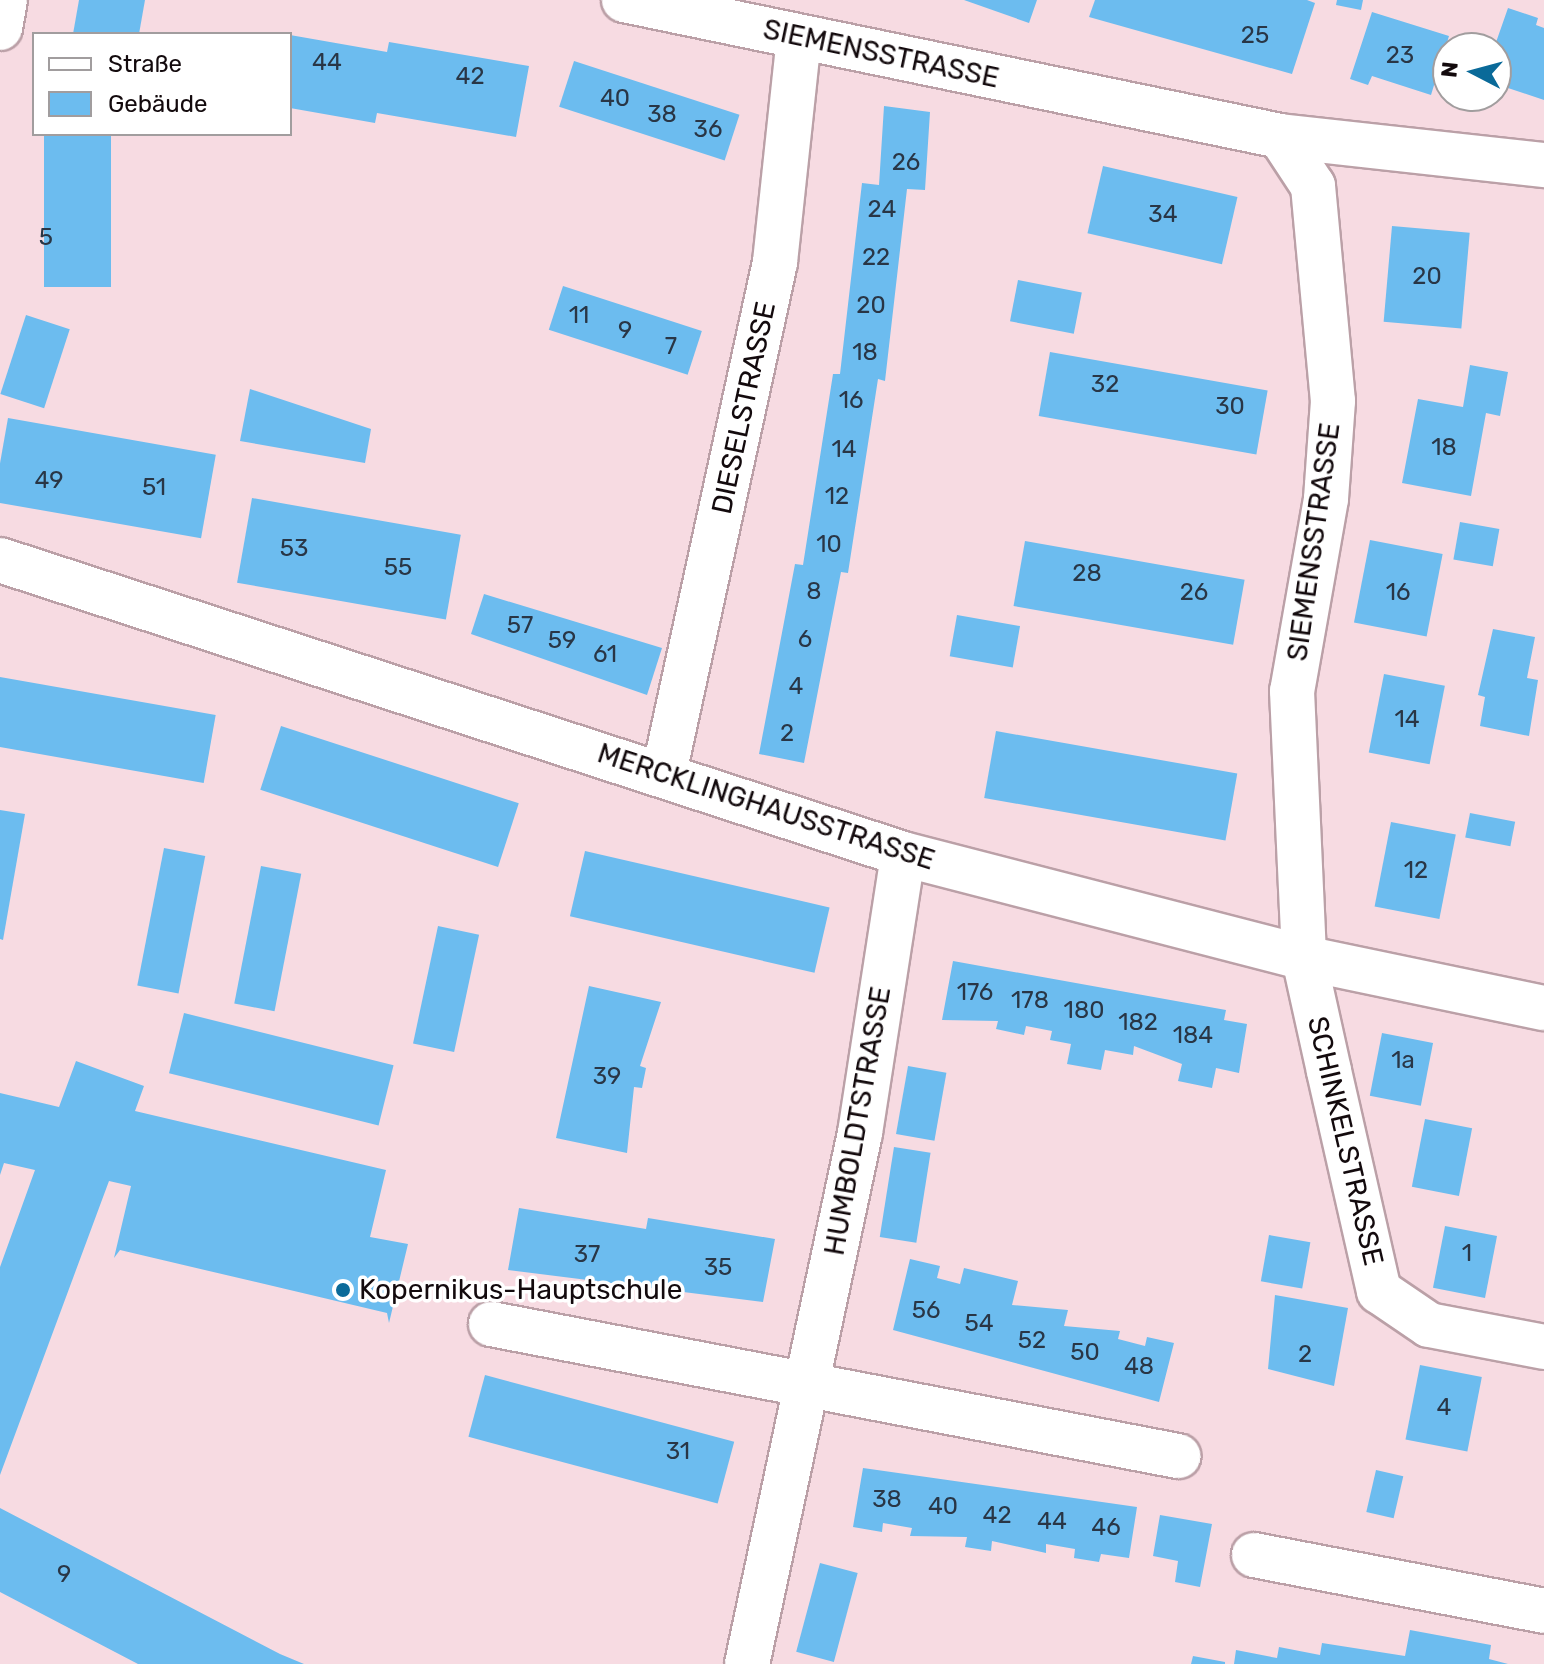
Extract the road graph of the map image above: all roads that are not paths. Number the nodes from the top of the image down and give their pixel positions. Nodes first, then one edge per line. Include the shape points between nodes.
1 (5, 0) edge
2 (624, 0) edge
3 (0, 28) edge
4 (799, 38) junction
5 (1280, 136) junction
6 (1544, 165) edge
7 (0, 560) edge
8 (664, 773) junction
9 (903, 854) junction
10 (1304, 958) junction
11 (1544, 1008) edge
12 (491, 1324) dead end
13 (1544, 1347) edge
14 (808, 1387) junction
15 (1178, 1456) dead end
16 (1254, 1555) dead end
17 (1544, 1611) edge
18 (747, 1664) edge

1 - 3 street
2 - 4 street, SIEMENSSTRASSE
4 - 5 street, SIEMENSSTRASSE
4 - 8 street, DIESELSTRASSE via 775,262
5 - 6 street, SIEMENSSTRASSE
5 - 10 street, SIEMENSSTRASSE via 1313,186 1333,401 1326,499 1292,691
7 - 8 street, MERCKLINGHAUSSTRASSE
8 - 9 street, MERCKLINGHAUSSTRASSE
9 - 10 street, MERCKLINGHAUSSTRASSE
9 - 14 street, HUMBOLDTSTRASSE via 860,1133
10 - 11 street, MERCKLINGHAUSSTRASSE
10 - 13 street, SCHINKELSTRASSE via 1379,1291 1429,1325
12 - 14 street
14 - 15 street
14 - 18 street, HUMBOLDTSTRASSE
16 - 17 street

